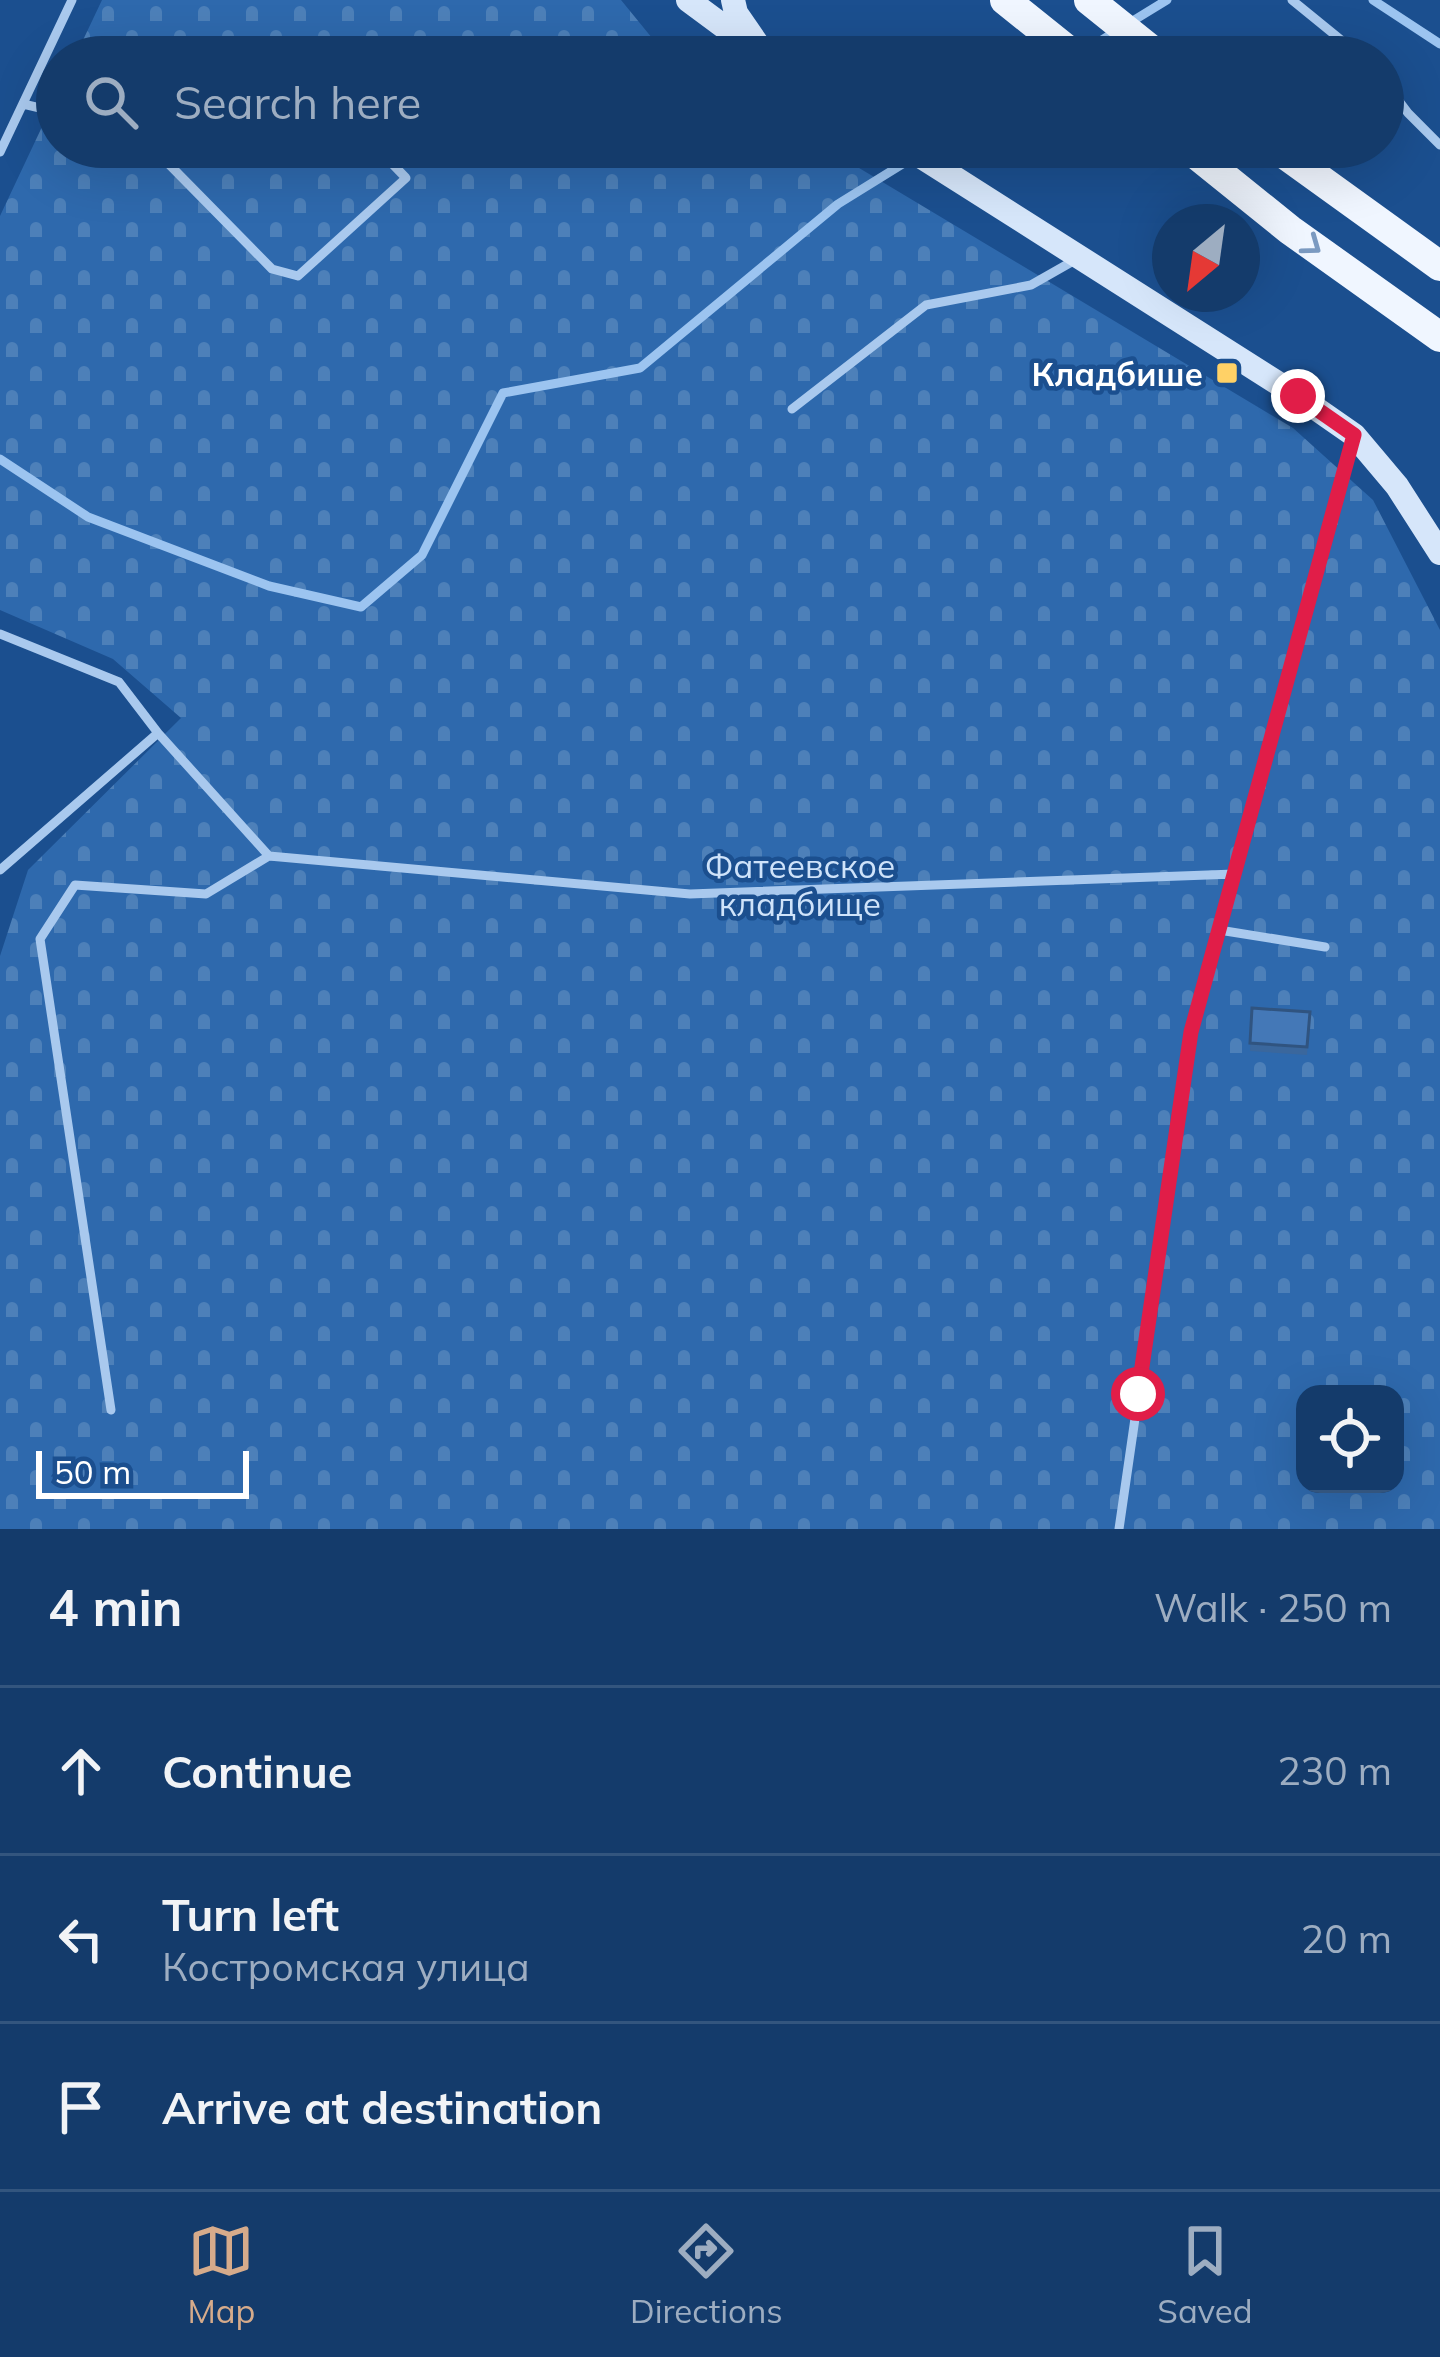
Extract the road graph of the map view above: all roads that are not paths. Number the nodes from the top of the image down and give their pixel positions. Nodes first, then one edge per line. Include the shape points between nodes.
1 (72, 0) edge
2 (688, 0) edge
3 (733, 0) edge
4 (1005, 0) edge
5 (1090, 0) edge
6 (1292, 0) edge
7 (55, 36) edge
8 (737, 36) edge
9 (751, 36) edge
10 (1050, 36) edge
11 (1134, 36) edge
12 (1336, 36) edge
13 (36, 75) edge
14 (22, 104) junction
15 (36, 107) edge
16 (1404, 108) edge
17 (1440, 145) edge
18 (0, 152) edge
19 (173, 168) edge
20 (396, 168) edge
21 (939, 168) edge
22 (1213, 168) edge
23 (1304, 168) edge
24 (1080, 257) junction
25 (1440, 266) edge
26 (1440, 338) edge
27 (791, 410) dead end
28 (1354, 435) junction
29 (1440, 553) edge
30 (0, 634) edge
31 (158, 733) junction
32 (269, 856) junction
33 (0, 869) edge
34 (1234, 874) junction
35 (1219, 930) junction
36 (1324, 947) dead end
37 (111, 1410) dead end
38 (1118, 1529) edge

1 - 7 lane
2 - 8 street
3 - 9 street
4 - 10 main road
5 - 11 main road
6 - 12 lane
13 - 14 lane
14 - 15 lane
14 - 18 lane
16 - 17 lane
19 - 20 lane via 272,269 298,276 406,178
21 - 24 street
22 -> 26 main road
23 - 25 main road
24 - 27 lane via 1030,285 926,304
24 - 28 street
28 - 29 street
28 - 34 lane
30 - 31 lane via 118,682
31 - 32 lane
31 - 33 lane
32 - 34 lane via 690,895
32 - 37 lane via 206,894 75,885 40,939
34 - 35 lane
35 - 36 lane
35 - 38 lane via 1191,1032

